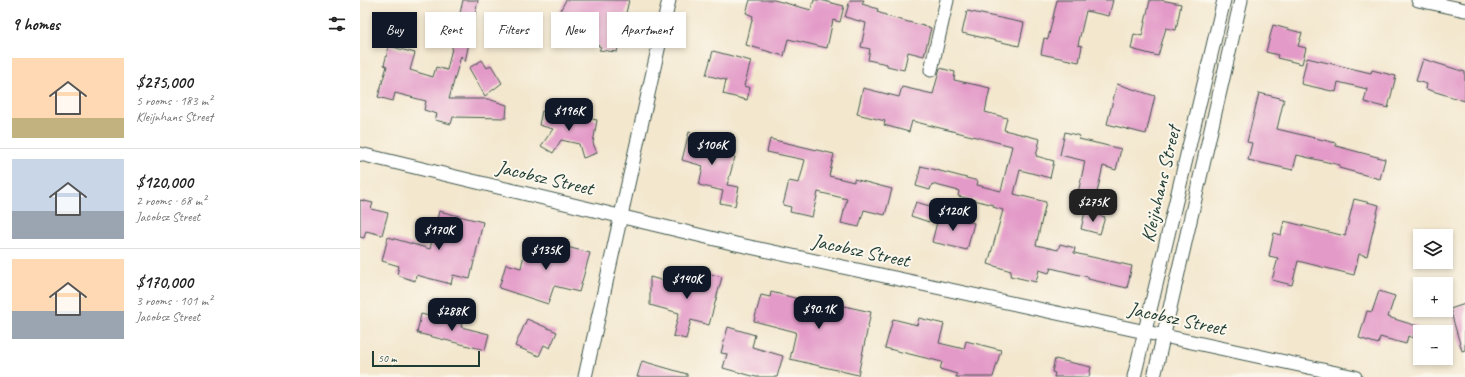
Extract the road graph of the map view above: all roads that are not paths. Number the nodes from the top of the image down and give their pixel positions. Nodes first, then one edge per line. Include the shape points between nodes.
1 (669, 0) edge
2 (947, 0) edge
3 (1224, 0) edge
4 (1242, 0) edge
5 (1418, 0) edge
6 (1465, 10) edge
7 (930, 70) dead end
8 (360, 154) edge
9 (620, 215) junction
10 (1145, 332) junction
11 (1164, 336) junction
12 (585, 377) edge
13 (1134, 377) edge
14 (1154, 377) edge
15 (1355, 377) edge

1 - 9 street
2 - 7 street
3 - 10 street, Kleijnhans Street
4 - 11 street, Kleijnhans Street
5 - 6 street
8 - 9 street, Jacobsz Street
9 - 10 street, Jacobsz Street via 736,244
9 - 12 street
10 - 11 street, Jacobsz Street
10 - 13 street, Kleijnhans Street
11 - 14 street, Kleijnhans Street
11 - 15 street, Jacobsz Street

